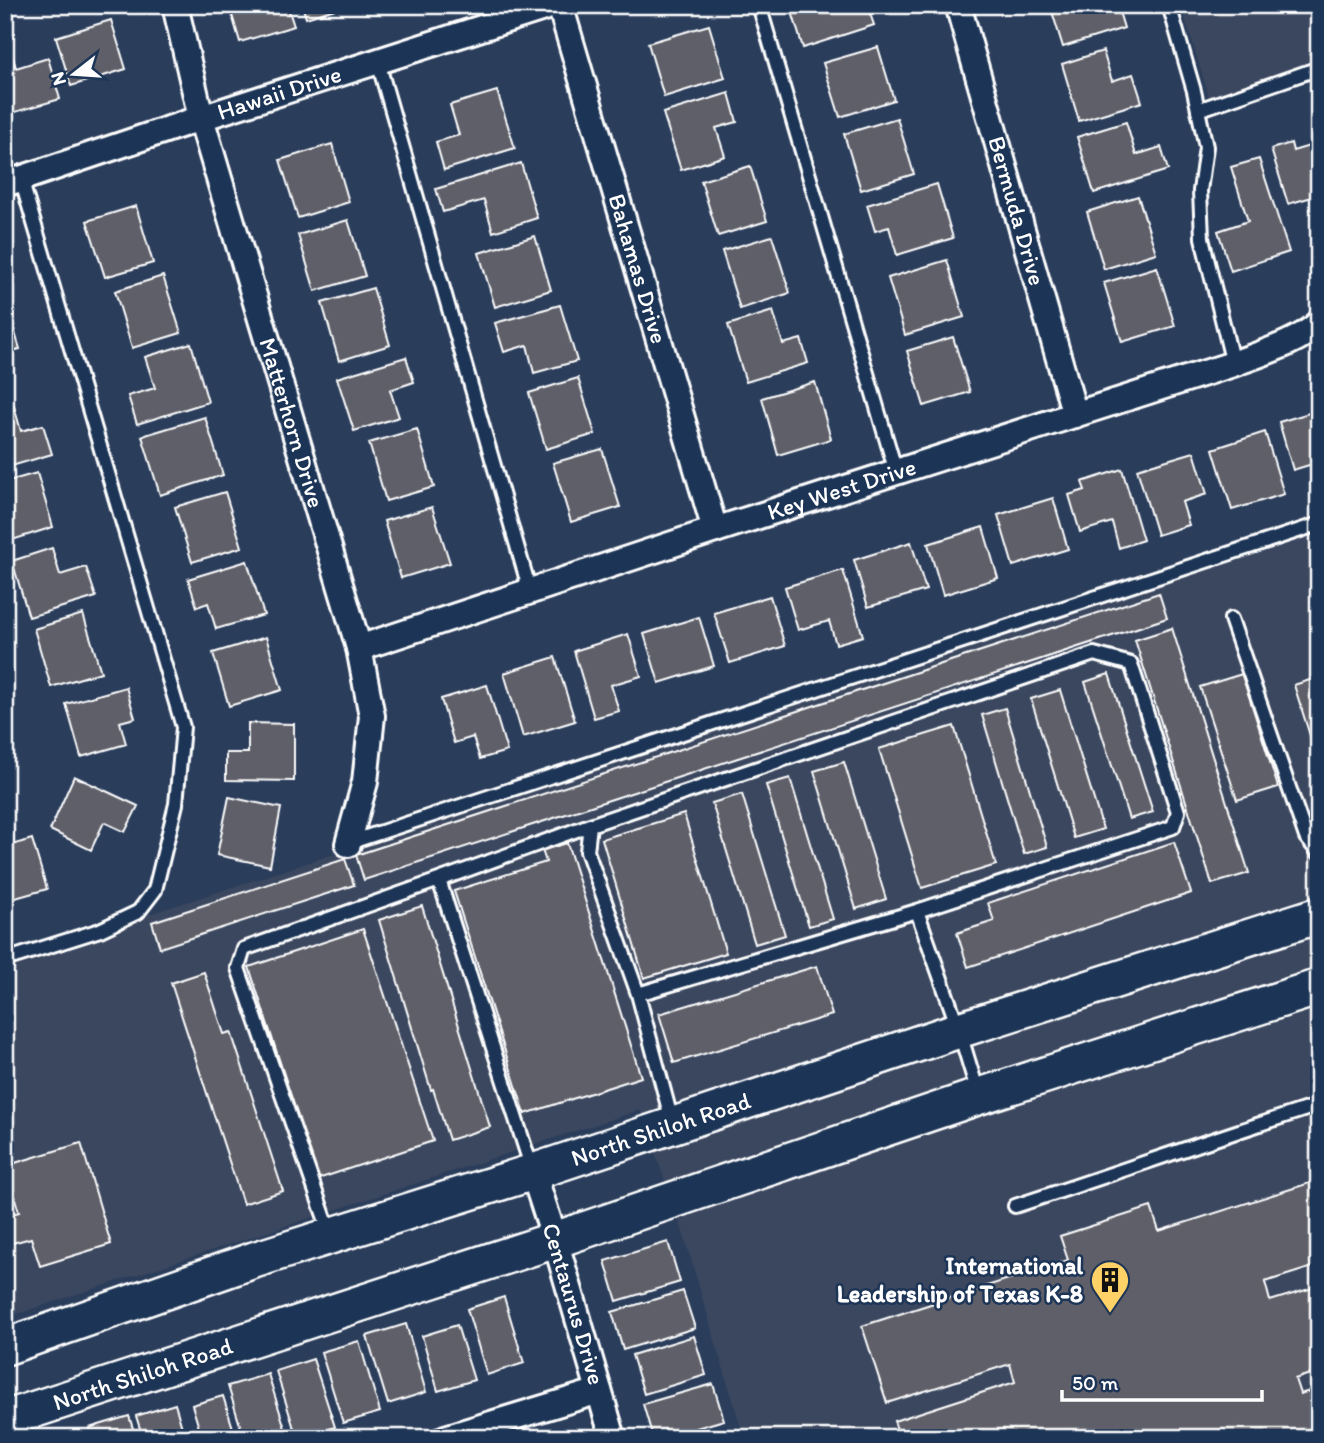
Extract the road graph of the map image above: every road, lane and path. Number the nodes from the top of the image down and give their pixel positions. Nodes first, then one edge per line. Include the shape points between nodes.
1 (175, 5) edge
2 (553, 5) edge
3 (560, 5) edge
4 (759, 5) edge
5 (958, 5) edge
6 (1169, 5) edge
7 (378, 62) junction
8 (1319, 68) edge
9 (1198, 110) junction
10 (201, 118) junction
11 (13, 181) edge
12 (1319, 323) edge
13 (1233, 364) junction
14 (1075, 415) junction
15 (896, 472) junction
16 (1319, 524) edge
17 (715, 530) junction
18 (530, 591) junction
19 (1231, 619) dead end
20 (359, 648) junction
21 (590, 825) junction
22 (348, 844) joint
23 (1319, 853) edge
24 (439, 880) junction
25 (917, 911) junction
26 (1319, 915) edge
27 (5, 960) edge
28 (1319, 987) edge
29 (638, 995) junction
30 (959, 1030) junction
31 (979, 1096) junction
32 (1319, 1105) edge
33 (673, 1125) junction
34 (533, 1172) junction
35 (1015, 1206) dead end
36 (331, 1236) junction
37 (555, 1240) junction
38 (5, 1347) edge
39 (599, 1391) junction
40 (5, 1419) edge
41 (445, 1438) edge
42 (613, 1438) edge

1 - 10 street, Matterhorn Drive
2 - 7 street, Hawaii Drive
3 - 17 street, Bahamas Drive
4 - 15 lane
5 - 14 street, Bermuda Drive
6 - 9 lane
7 - 10 street, Hawaii Drive
7 - 18 lane
8 - 9 lane
9 - 13 lane via 1206,147 1200,191 1202,238
10 - 11 street, Hawaii Drive
10 - 20 street, Matterhorn Drive
11 - 27 lane via 183,727 176,804 155,890 138,912 100,930
12 - 13 street, Key West Drive via 1286,344
13 - 14 street, Key West Drive
14 - 15 street, Key West Drive
15 - 17 street, Key West Drive
16 - 22 lane
17 - 18 street, Key West Drive
18 - 20 street, Key West Drive
19 - 23 lane via 1306,837
20 - 22 street, Matterhorn Drive via 372,716 365,782
21 - 24 lane
21 - 25 lane via 1094,654 1131,664 1178,811 1173,827
21 - 29 lane via 587,851
24 - 34 lane
24 - 36 lane via 244,949 238,968
25 - 29 lane
25 - 30 lane
26 - 30 main road, North Shiloh Road
28 - 31 main road, North Shiloh Road
29 - 33 lane
30 - 31 lane
30 - 33 main road, North Shiloh Road
31 - 37 main road, North Shiloh Road
32 - 35 lane
33 - 34 main road, North Shiloh Road
34 - 36 main road, North Shiloh Road
34 - 37 street, Centaurus Drive
36 - 38 main road, North Shiloh Road
37 - 39 street, Centaurus Drive
37 - 40 main road, North Shiloh Road
39 - 41 street
39 - 42 street, Centaurus Drive

